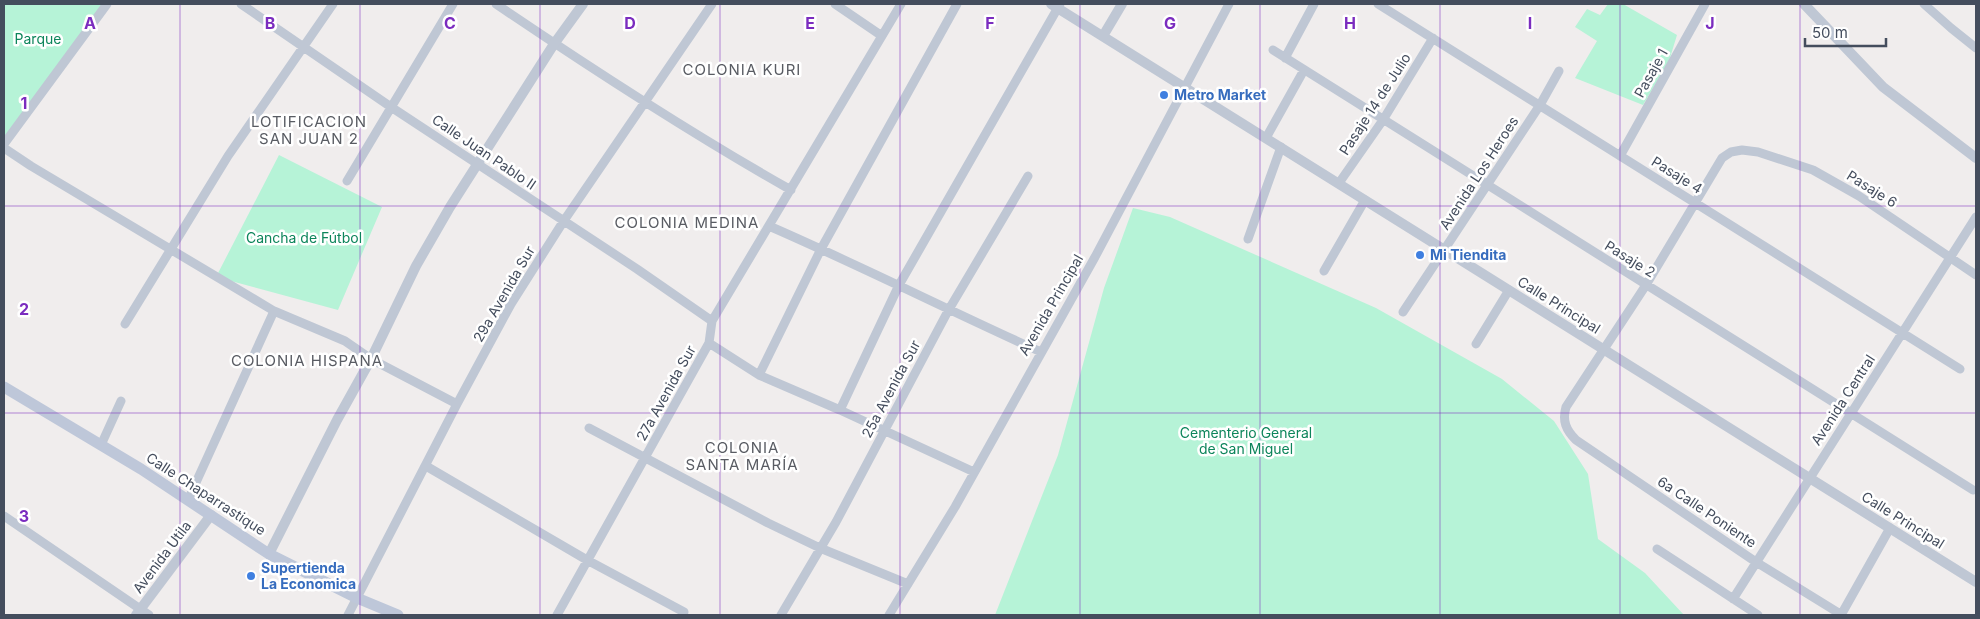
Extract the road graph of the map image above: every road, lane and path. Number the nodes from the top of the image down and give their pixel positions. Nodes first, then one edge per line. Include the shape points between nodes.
1 (107, 4) edge
2 (241, 4) edge
3 (334, 4) edge
4 (452, 4) edge
5 (496, 4) edge
6 (583, 4) edge
7 (712, 4) edge
8 (835, 4) edge
9 (901, 4) edge
10 (957, 4) edge
11 (1122, 4) edge
12 (1229, 4) edge
13 (1314, 4) edge
14 (1379, 4) edge
15 (1705, 4) edge
16 (1804, 4) edge
17 (1924, 4) edge
18 (1056, 5) edge
19 (882, 36) junction
20 (1103, 36) junction
21 (1433, 38) junction
22 (554, 44) junction
23 (304, 46) junction
24 (1976, 48) edge
25 (1273, 50) dead end
26 (1285, 58) junction
27 (1304, 70) junction
28 (1560, 71) dead end
29 (1186, 88) junction
30 (644, 102) junction
31 (1540, 105) junction
32 (390, 107) junction
33 (1383, 120) junction
34 (1266, 138) junction
35 (4, 146) edge
36 (1281, 147) junction
37 (1620, 156) junction
38 (1976, 158) edge
39 (479, 164) junction
40 (1028, 176) dead end
41 (347, 181) dead end
42 (1339, 183) junction
43 (1488, 185) junction
44 (791, 190) junction
45 (1365, 200) junction
46 (1696, 204) junction
47 (1976, 217) edge
48 (563, 222) junction
49 (769, 226) junction
50 (1248, 239) dead end
51 (170, 249) junction
52 (821, 249) junction
53 (1445, 250) junction
54 (1951, 257) junction
55 (1324, 271) dead end
56 (1976, 275) edge
57 (899, 285) junction
58 (1646, 285) junction
59 (1509, 290) junction
60 (948, 310) junction
61 (274, 311) junction
62 (1403, 312) dead end
63 (712, 321) junction
64 (125, 324) dead end
65 (1902, 333) junction
66 (709, 343) junction
67 (1476, 344) dead end
68 (1604, 349) junction
69 (1041, 352) junction
70 (371, 360) junction
71 (1960, 369) dead end
72 (759, 375) junction
73 (4, 387) edge
74 (121, 401) dead end
75 (457, 404) junction
76 (840, 410) junction
77 (1851, 413) junction
78 (589, 428) dead end
79 (885, 430) junction
80 (101, 445) junction
81 (646, 458) junction
82 (426, 466) junction
83 (974, 472) junction
84 (1810, 478) junction
85 (1973, 490) dead end
86 (188, 500) junction
87 (211, 515) junction
88 (4, 516) edge
89 (1890, 528) junction
90 (820, 548) junction
91 (1657, 549) dead end
92 (269, 554) junction
93 (587, 560) junction
94 (1756, 562) junction
95 (1976, 582) edge
96 (908, 584) junction
97 (357, 598) junction
98 (1733, 599) junction
99 (684, 612) dead end
100 (142, 613) edge
101 (348, 615) edge
102 (398, 615) edge
103 (557, 615) edge
104 (781, 615) edge
105 (889, 615) edge
106 (1758, 615) edge
107 (1841, 615) edge

1 - 35 street
2 - 23 street, Calle Juan Pablo II
3 - 23 street
4 - 32 street
5 - 22 street
6 - 22 street
7 - 30 street, 29a Avenida Sur
8 - 19 street
9 - 19 street, 27a Avenida Sur
10 - 52 street
11 - 20 street
12 - 29 street, Avenida Principal
13 - 26 street
14 - 21 street, Pasaje 4
15 - 37 street, Pasaje 1
16 - 38 street via 1883,87
17 - 24 street
18 - 20 street, Calle Principal
18 - 57 street
19 - 44 street, 27a Avenida Sur
20 - 29 street, Calle Principal
21 - 31 street, Pasaje 4
21 - 33 street, Pasaje 14 de Julio
22 - 30 street
22 - 39 street
23 - 32 street, Calle Juan Pablo II
23 - 51 street via 228,156
25 - 26 street, Pasaje 2
26 - 27 street, Pasaje 2
27 - 33 street, Pasaje 2
27 - 34 street
28 - 31 street, Avenida Los Heroes
29 - 34 street, Calle Principal
29 - 69 street, Avenida Principal
30 - 44 street
30 - 48 street, 29a Avenida Sur
31 - 37 street, Pasaje 4
31 - 43 street, Avenida Los Heroes
32 - 39 street, Calle Juan Pablo II
32 - 41 street
33 - 42 street, Pasaje 14 de Julio
33 - 43 street, Pasaje 2
34 - 36 street, Calle Principal
35 - 51 street via 31,166
36 - 42 street, Calle Principal
36 - 50 street
37 - 46 street, Pasaje 4
39 - 48 street, Calle Juan Pablo II
39 - 70 street via 416,266
40 - 60 street, 25a Avenida Sur
42 - 45 street, Calle Principal
43 - 53 street, Avenida Los Heroes
43 - 58 street, Pasaje 2
44 - 49 street, 27a Avenida Sur
45 - 53 street, Calle Principal
45 - 55 street
46 - 54 street, Pasaje 6 via 1722,158 1742,150 1758,152 1813,170 1859,196
46 - 58 street
46 - 65 street, Pasaje 4
47 - 54 street, Avenida Central
48 - 63 street, Calle Juan Pablo II
48 - 75 street, 29a Avenida Sur via 511,304
49 - 52 street
49 - 63 street, 27a Avenida Sur
51 - 61 street
51 - 64 street
52 - 57 street
52 - 72 street
53 - 59 street, Calle Principal
53 - 62 street, Avenida Los Heroes
54 - 56 street, Pasaje 6
54 - 65 street, Avenida Central
57 - 60 street
57 - 76 street
58 - 68 street
58 - 77 street, Pasaje 2
59 - 67 street
59 - 68 street, Calle Principal
60 - 69 street
60 - 79 street, 25a Avenida Sur
61 - 70 street via 345,341
61 - 86 street
63 - 66 street, 27a Avenida Sur
65 - 71 street, Pasaje 4
65 - 77 street, Avenida Central
66 - 72 street
66 - 81 street, 27a Avenida Sur
68 - 84 street, Calle Principal
68 - 94 street, 6a Calle Poniente via 1566,407 1564,423 1568,432
69 - 83 street, Avenida Principal
70 - 75 street
70 - 92 street
72 - 76 street
73 - 80 main road, Calle Chaparrastique
74 - 80 street
75 - 82 street, 29a Avenida Sur
76 - 79 street
77 - 84 street, Avenida Central
77 - 85 street, Pasaje 2
78 - 81 street
79 - 83 street
79 - 90 street, 25a Avenida Sur
80 - 86 main road, Calle Chaparrastique
81 - 90 street
81 - 93 street, 27a Avenida Sur
82 - 93 street
82 - 97 street, 29a Avenida Sur
83 - 96 street, Avenida Principal
84 - 89 street, Calle Principal
84 - 94 street, Avenida Central
86 - 87 main road, Calle Chaparrastique
87 - 92 main road, Calle Chaparrastique
87 - 100 street, Avenida Utila
88 - 100 street
89 - 95 street, Calle Principal
89 - 107 street
90 - 96 street
90 - 104 street, 25a Avenida Sur
91 - 98 street
92 - 97 main road, Calle Chaparrastique
93 - 99 street
93 - 103 street, 27a Avenida Sur
94 - 98 street, Avenida Central
94 - 107 street, 6a Calle Poniente
96 - 105 street, Avenida Principal
97 - 101 street, 29a Avenida Sur
97 - 102 main road, Calle Chaparrastique
98 - 106 street

